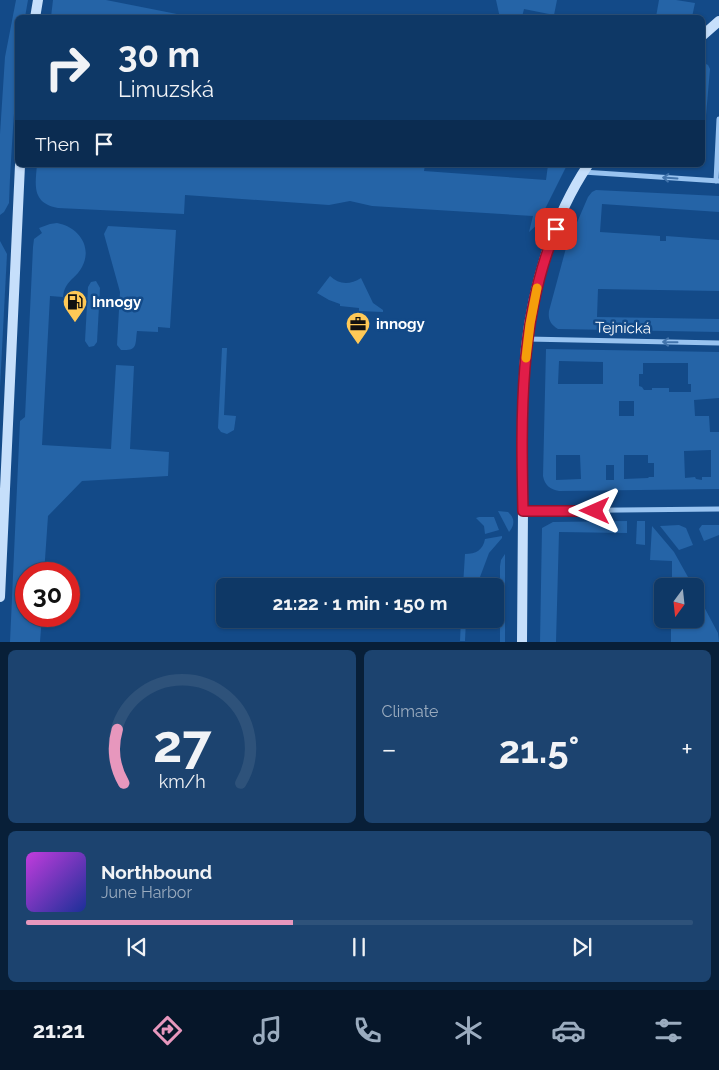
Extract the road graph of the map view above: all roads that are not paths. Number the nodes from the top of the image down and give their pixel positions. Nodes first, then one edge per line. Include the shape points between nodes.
1 (38, 0) edge
2 (36, 15) edge
3 (719, 21) edge
4 (705, 33) edge
5 (719, 119) edge
6 (20, 167) edge
7 (586, 169) edge
8 (718, 181) edge
9 (527, 339) junction
10 (719, 342) edge
11 (719, 509) edge
12 (523, 511) junction
13 (0, 598) edge
14 (522, 642) edge

1 - 2 street
3 - 4 street
5 - 8 street
6 - 13 street
8 -> 7 street
7 - 9 street via 568,200 548,249
10 -> 9 street, Tejnická
9 - 12 street
11 - 12 street
12 - 14 street

